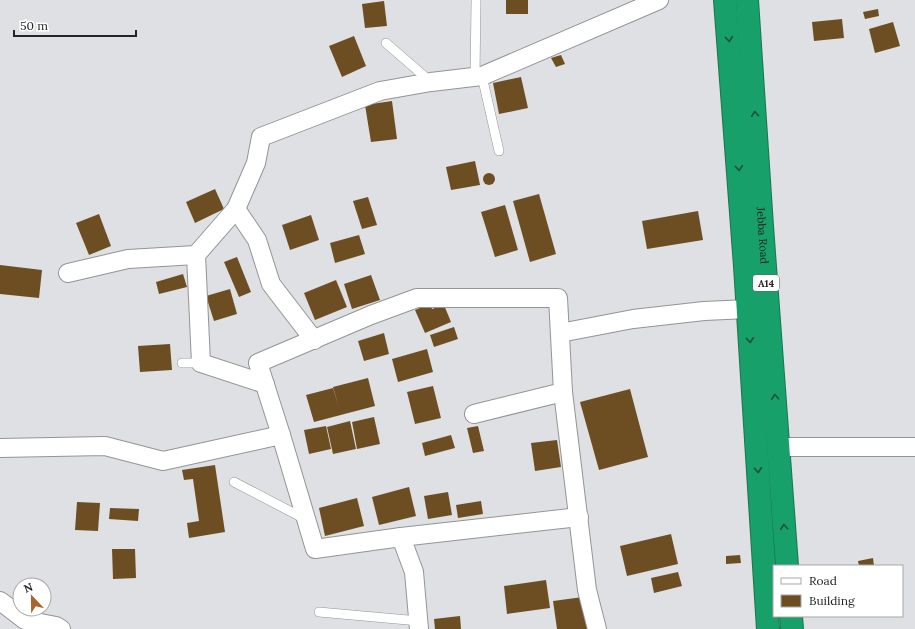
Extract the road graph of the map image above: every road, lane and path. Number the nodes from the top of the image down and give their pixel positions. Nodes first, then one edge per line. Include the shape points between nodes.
1 (476, 0) edge
2 (659, 0) edge
3 (725, 0) edge
4 (747, 0) edge
5 (386, 43) dead end
6 (478, 76) junction
7 (431, 82) junction
8 (499, 150) dead end
9 (236, 209) junction
10 (196, 256) junction
11 (68, 273) dead end
12 (748, 309) junction
13 (560, 333) junction
14 (314, 340) junction
15 (182, 363) dead end
16 (201, 363) junction
17 (265, 384) junction
18 (563, 392) junction
19 (474, 414) dead end
20 (282, 435) junction
21 (778, 447) junction
22 (915, 447) edge
23 (0, 448) edge
24 (234, 482) dead end
25 (578, 517) junction
26 (306, 520) junction
27 (401, 537) junction
28 (787, 565) edge
29 (0, 601) edge
30 (319, 612) dead end
31 (791, 617) edge
32 (419, 625) edge
33 (61, 629) edge
34 (597, 629) edge
35 (768, 629) edge
36 (792, 629) edge

1 - 6 lane
2 - 6 street
3 -> 12 highway
21 -> 4 highway, Jebba Road / A14
5 - 7 lane
6 - 7 street
6 - 8 lane
7 - 9 street via 380,91 260,137 256,163
9 - 10 street
9 - 14 street via 257,240 271,284
10 - 11 street via 128,259
10 - 16 street
12 - 13 street via 633,319
12 -> 35 highway
13 - 14 street via 558,298 417,298
13 - 18 street
14 - 17 street via 258,363
15 - 16 lane
16 - 17 street
17 - 20 street
18 - 19 street
18 - 25 street
20 - 23 street via 163,461 105,446
20 - 26 street
21 - 22 street
28 -> 21 highway, Jebba Road / A14
24 - 26 lane
25 - 27 street
25 - 34 street via 587,590
26 - 27 street via 315,549
27 - 32 street via 414,572
29 - 33 street via 25,620
30 - 32 lane
31 - 36 highway

